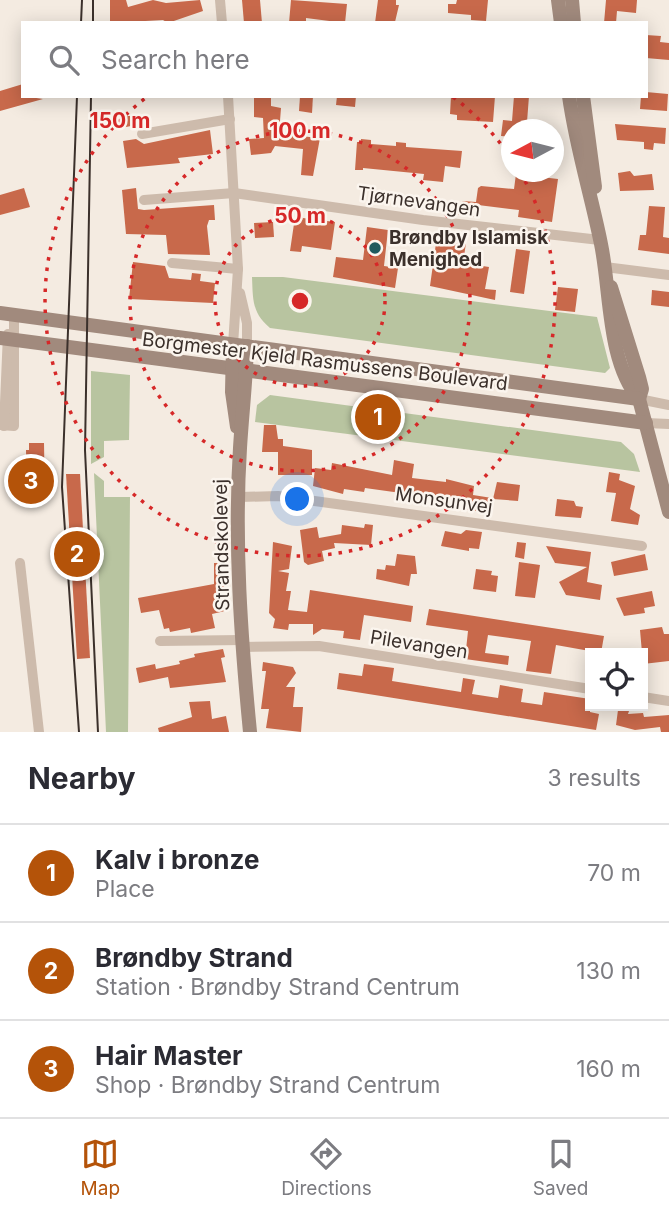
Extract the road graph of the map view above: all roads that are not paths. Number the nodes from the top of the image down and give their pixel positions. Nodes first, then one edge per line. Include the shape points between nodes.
1 (220, 0) edge
2 (558, 0) edge
3 (572, 0) edge
4 (222, 21) edge
5 (561, 21) edge
6 (574, 21) edge
7 (228, 98) edge
8 (569, 98) edge
9 (583, 98) edge
10 (230, 119) junction
11 (142, 134) dead end
12 (234, 193) junction
13 (144, 200) dead end
14 (600, 240) junction
15 (172, 263) dead end
16 (238, 269) junction
17 (606, 272) junction
18 (669, 275) edge
19 (7, 314) edge
20 (7, 339) edge
21 (240, 346) junction
22 (240, 370) junction
23 (639, 399) junction
24 (669, 405) edge
25 (646, 423) junction
26 (669, 424) edge
27 (2, 426) edge
28 (666, 484) edge
29 (240, 497) junction
30 (669, 512) edge
31 (642, 545) dead end
32 (20, 563) dead end
33 (160, 641) dead end
34 (242, 644) junction
35 (585, 688) edge
36 (648, 698) edge
37 (669, 701) edge
38 (39, 732) edge
39 (250, 732) edge

1 - 4 street
2 - 5 street
3 - 6 street
7 - 10 street, Strandskolevej
8 - 14 street
9 - 14 street
10 - 11 street
10 - 12 street, Strandskolevej
12 - 13 street
12 - 14 street, Tjørnevangen
12 - 16 street, Strandskolevej
14 - 17 street
15 - 16 street
16 - 21 street, Strandskolevej via 247,323
17 - 18 street
17 - 23 street via 639,377
19 - 20 street
19 - 21 street, Borgmester Kjeld Rasmussens Boulevard
20 - 22 street, Borgmester Kjeld Rasmussens Boulevard
20 - 27 street
21 - 22 street, Strandskolevej
21 - 23 street, Borgmester Kjeld Rasmussens Boulevard
22 - 25 street, Borgmester Kjeld Rasmussens Boulevard
22 - 29 street, Strandskolevej
23 - 24 street
23 - 25 street
25 - 26 street
25 - 28 street
28 - 30 street
29 - 31 street, Monsunvej via 278,496
29 - 34 street, Strandskolevej
32 - 38 street
33 - 34 street
34 - 35 street, Pilevangen via 319,646
34 - 39 street, Strandskolevej
36 - 37 street

